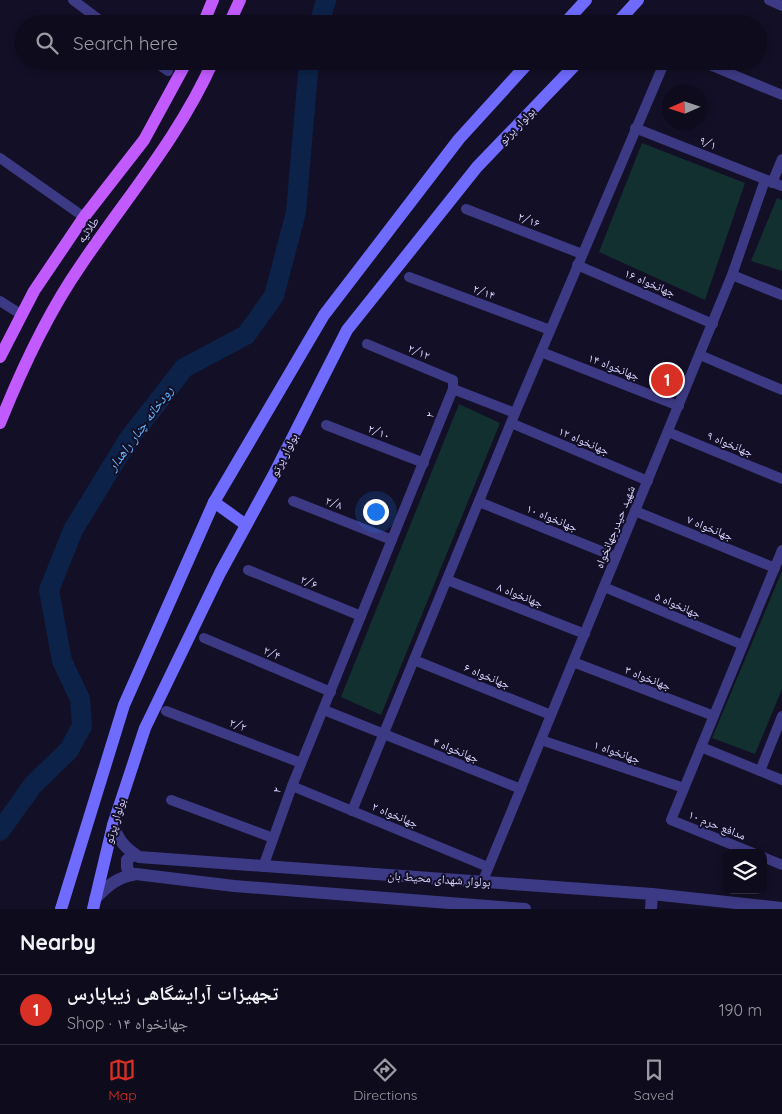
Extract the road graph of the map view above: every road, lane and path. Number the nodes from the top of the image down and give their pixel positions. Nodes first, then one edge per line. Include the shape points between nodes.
1 (73, 0) edge
2 (213, 0) edge
3 (240, 0) edge
4 (586, 0) edge
5 (638, 0) edge
6 (769, 0) edge
7 (782, 6) edge
8 (93, 15) edge
9 (207, 15) edge
10 (233, 15) edge
11 (572, 15) edge
12 (624, 15) edge
13 (182, 70) edge
14 (208, 70) edge
15 (522, 70) edge
16 (571, 70) edge
17 (661, 70) edge
18 (722, 70) edge
19 (782, 94) edge
20 (634, 128) junction
21 (0, 158) edge
22 (782, 159) edge
23 (773, 183) edge
24 (466, 209) dead end
25 (84, 217) junction
26 (582, 254) junction
27 (577, 265) junction
28 (732, 274) junction
29 (409, 277) dead end
30 (782, 295) edge
31 (0, 301) edge
32 (22, 315) junction
33 (713, 324) junction
34 (550, 330) junction
35 (367, 344) dead end
36 (541, 352) junction
37 (700, 355) junction
38 (0, 357) edge
39 (454, 389) junction
40 (782, 390) edge
41 (679, 406) junction
42 (513, 418) junction
43 (0, 423) edge
44 (326, 425) dead end
45 (668, 432) junction
46 (424, 463) junction
47 (782, 479) edge
48 (648, 481) junction
49 (293, 501) dead end
50 (214, 502) junction
51 (479, 502) junction
52 (635, 511) junction
53 (246, 525) junction
54 (392, 540) junction
55 (782, 550) edge
56 (616, 557) junction
57 (774, 568) junction
58 (248, 570) dead end
59 (447, 580) junction
60 (604, 587) junction
61 (361, 616) junction
62 (585, 634) junction
63 (204, 638) dead end
64 (743, 645) junction
65 (414, 660) junction
66 (573, 662) junction
67 (331, 692) junction
68 (324, 710) junction
69 (166, 711) dead end
70 (551, 715) junction
71 (714, 716) junction
72 (782, 716) edge
73 (383, 735) junction
74 (541, 740) junction
75 (701, 747) junction
76 (301, 763) junction
77 (760, 770) junction
78 (782, 780) edge
79 (292, 786) junction
80 (684, 788) junction
81 (521, 789) junction
82 (171, 800) dead end
83 (352, 811) junction
84 (113, 826) junction
85 (273, 838) junction
86 (743, 849) edge
87 (134, 854) junction
88 (767, 859) edge
89 (782, 865) edge
90 (263, 866) junction
91 (488, 867) junction
92 (132, 875) junction
93 (482, 883) junction
94 (652, 894) junction
95 (94, 904) edge
96 (782, 908) edge
97 (61, 909) edge
98 (525, 909) edge
99 (651, 909) edge

1 - 8 street
2 - 9 main road
3 - 10 main road
4 - 11 main road
5 - 12 main road
6 - 7 street
13 - 25 main road, طلائیه via 144,140
14 - 43 main road, طلائیه via 151,169 80,266 46,322
15 - 50 main road, بولوار پرتو via 459,139 324,315
16 - 53 main road, بولوار پرتو via 477,167 348,330
17 - 20 street
18 - 19 street
20 - 23 street, ۹/۱
20 - 26 street
21 - 25 street
22 - 23 street, شهید حیدرجهانخواه
23 - 28 street, شهید حیدرجهانخواه
24 - 26 street, ۲/۱۶
25 - 32 main road, طلائیه via 34,291
26 - 27 street
27 - 33 street, جهانخواه ۱۶
27 - 34 street
28 - 30 street
28 - 33 street, شهید حیدرجهانخواه
29 - 34 street, ۲/۱۴
31 - 32 street
32 - 38 main road, طلائیه
33 - 37 street, شهید حیدرجهانخواه
34 - 36 street
35 - 39 street, ۲/۱۲ via 453,380
36 - 41 street, جهانخواه ۱۴
36 - 42 street
37 - 40 street
37 - 41 street, شهید حیدرجهانخواه
39 - 42 street
39 - 46 street, ۲
41 - 45 street, شهید حیدرجهانخواه
42 - 48 street, جهانخواه ۱۲
42 - 51 street
44 - 46 street, ۲/۱۰
45 - 47 street, جهانخواه ۹
45 - 48 street, شهید حیدرجهانخواه
46 - 54 street, ۲
48 - 52 street, شهید حیدرجهانخواه
49 - 54 street, ۲/۸
50 - 53 main road
50 - 97 main road, بولوار پرتو via 124,705
51 - 56 street, جهانخواه ۱۰
51 - 59 street
52 - 56 street, شهید حیدرجهانخواه
52 - 57 street, جهانخواه ۷
53 - 84 main road, بولوار پرتو via 145,728
54 - 61 street, ۲
55 - 57 street
56 - 60 street, شهید حیدرجهانخواه
57 - 64 street
58 - 61 street, ۲/۶
59 - 62 street, جهانخواه ۸
59 - 65 street
60 - 62 street, شهید حیدرجهانخواه
60 - 64 street, جهانخواه ۵
61 - 67 street, ۲
62 - 66 street, شهید حیدرجهانخواه
63 - 67 street, ۲/۴
64 - 71 street
65 - 70 street, جهانخواه ۶
65 - 73 street
66 - 70 street, شهید حیدرجهانخواه
66 - 71 street, جهانخواه ۳
67 - 68 street, ۲
68 - 73 street, جهانخواه ۴
68 - 76 street, ۲
69 - 76 street, ۲/۲
70 - 74 street, شهید حیدرجهانخواه
71 - 75 street
72 - 77 street
73 - 81 street, جهانخواه ۴
73 - 83 street
74 - 80 street, جهانخواه ۱
74 - 81 street, شهید حیدرجهانخواه
75 - 77 street
75 - 80 street
76 - 79 street, ۲
77 - 78 street
79 - 83 street, جهانخواه ۲
79 - 85 street, ۲
80 - 86 street, مدافع حرم ۱۰ via 671,820
81 - 91 street, شهید حیدرجهانخواه
82 - 85 street
83 - 91 street, جهانخواه ۲
84 - 87 street via 119,841
84 - 95 main road, بولوار پرتو
85 - 90 street, ۲
87 - 90 street, بولوار شهدای محیط بان via 139,857
87 - 92 street via 127,860 127,868
88 - 89 street
90 - 93 street, بولوار شهدای محیط بان
91 - 93 street, شهید حیدرجهانخواه
92 - 95 street, بولوار شهدای محیط بان via 109,884
92 - 98 street, بولوار شهدای محیط بان
93 - 94 street, بولوار شهدای محیط بان
94 - 96 street, بولوار شهدای محیط بان
94 - 99 street

